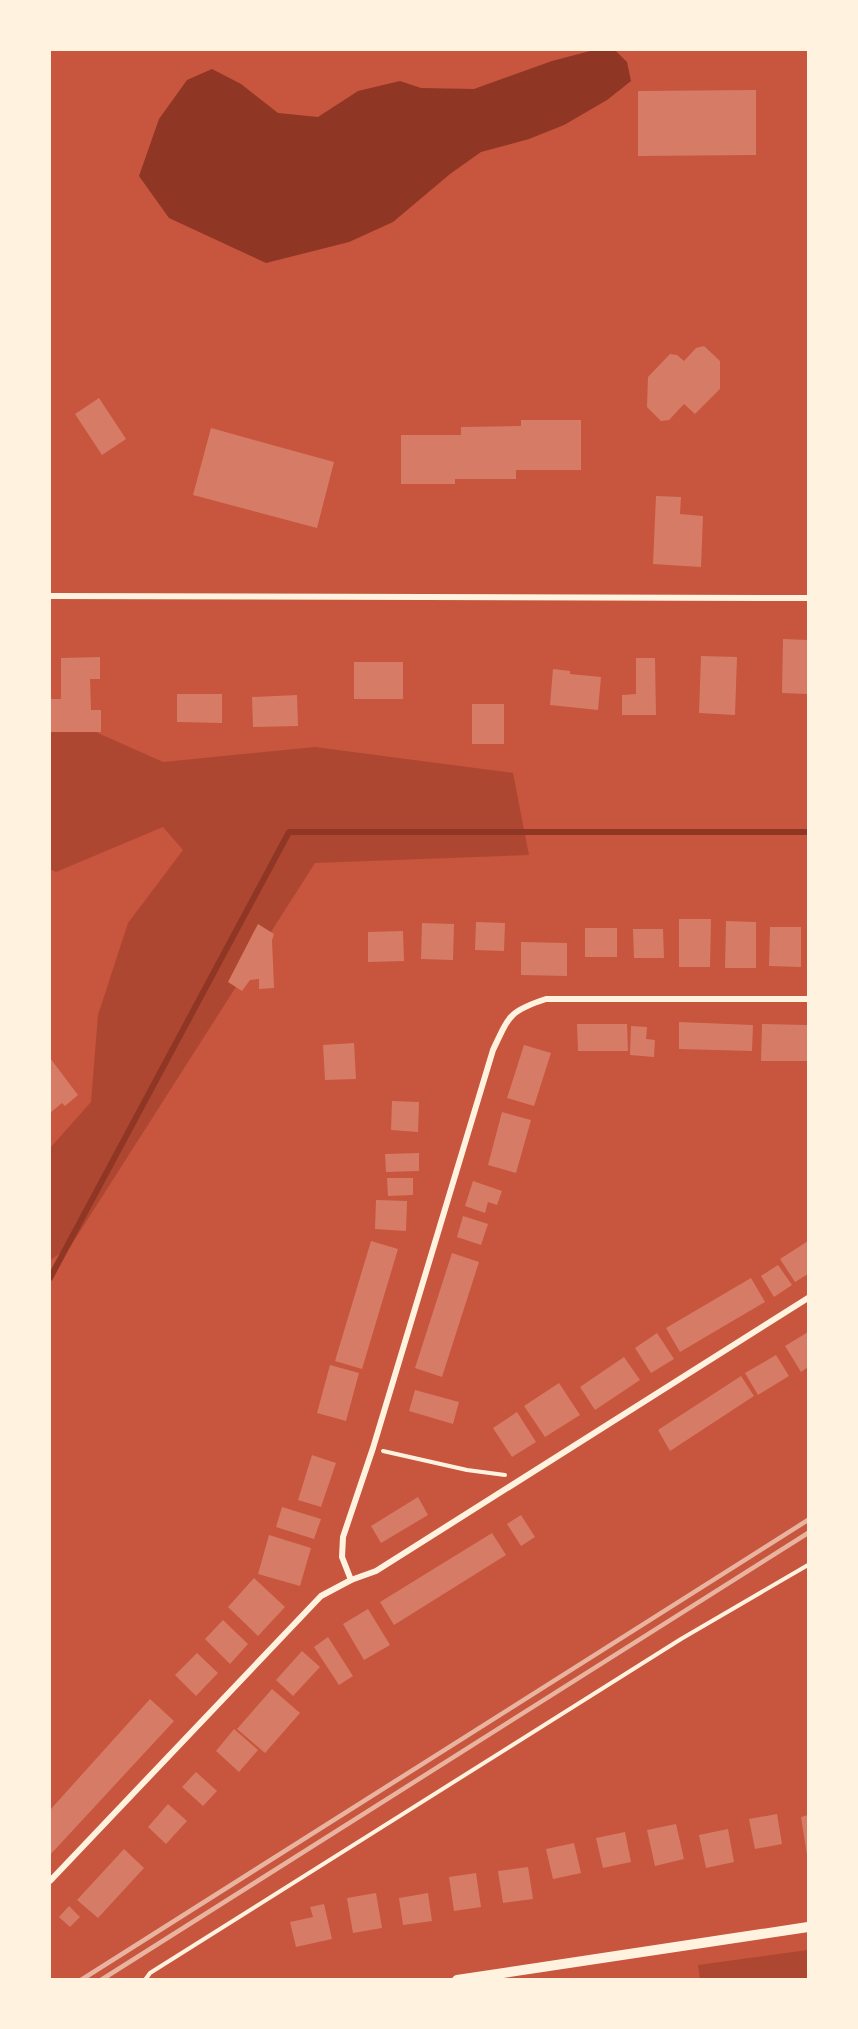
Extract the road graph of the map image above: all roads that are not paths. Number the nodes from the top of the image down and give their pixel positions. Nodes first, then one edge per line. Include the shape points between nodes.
1 (50, 596) edge
2 (808, 598) edge
3 (808, 999) edge
4 (808, 1298) edge
5 (351, 1580) junction
6 (50, 1881) edge
7 (808, 1927) edge
8 (457, 1980) edge

1 - 2 street
3 - 5 street via 546,999 522,1006 507,1020 493,1050 343,1536 342,1557
4 - 5 street via 376,1571
5 - 6 street via 321,1596 295,1620
7 - 8 street

